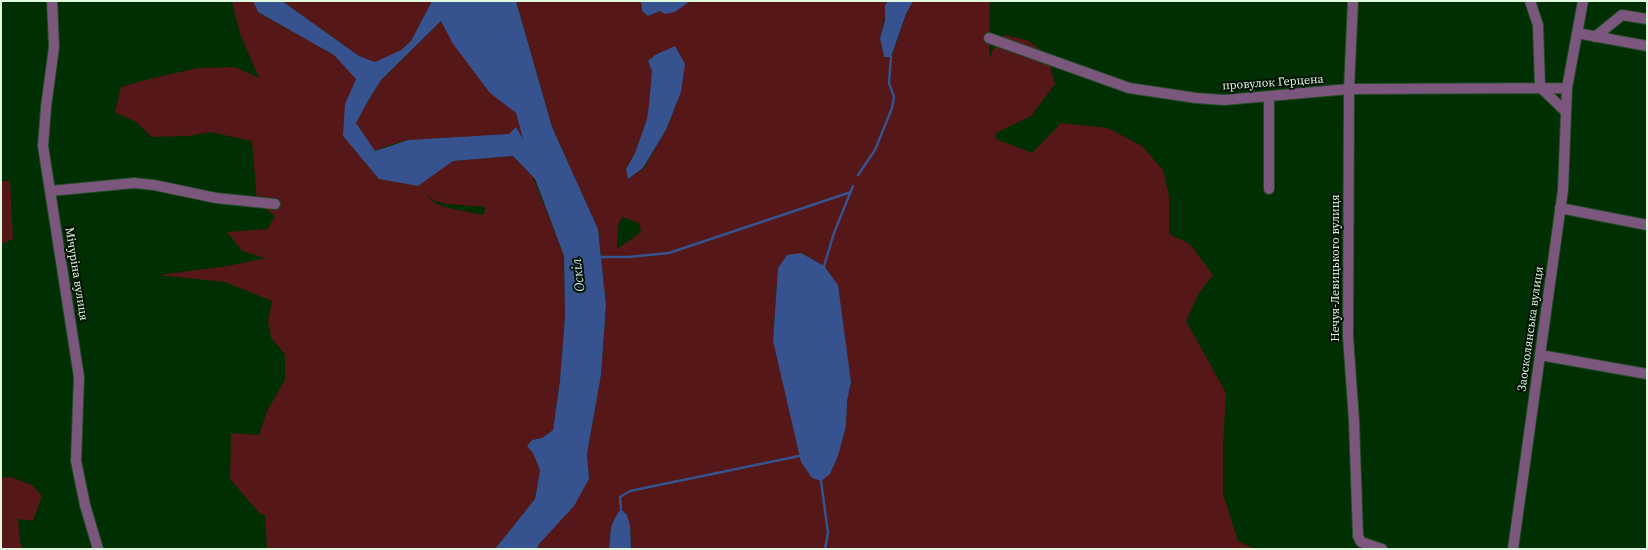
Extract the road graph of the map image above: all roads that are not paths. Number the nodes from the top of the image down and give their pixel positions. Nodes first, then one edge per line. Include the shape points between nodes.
1 (52, 1) edge
2 (1353, 1) edge
3 (1530, 1) edge
4 (1583, 1) edge
5 (1647, 19) edge
6 (1577, 33) junction
7 (1595, 36) junction
8 (989, 38) dead end
9 (1647, 46) edge
10 (1540, 87) junction
11 (1567, 88) junction
12 (1349, 89) junction
13 (1269, 97) junction
14 (1566, 112) junction
15 (1269, 189) dead end
16 (50, 191) junction
17 (274, 204) dead end
18 (1560, 208) junction
19 (1647, 225) edge
20 (1540, 355) junction
21 (1647, 374) edge
22 (98, 549) edge
23 (1382, 549) edge
24 (1513, 549) edge

1 - 16 street, Мічуріна вулиця via 54,47 43,146
2 - 12 street, Нечуя-Левицького вулиця
3 - 10 street via 1538,25
4 - 6 street, Заосколянська вулиця
5 - 7 street via 1622,16
6 - 7 street
6 - 11 street, Заосколянська вулиця
7 - 9 street
8 - 13 street, провулок Герцена via 1129,88 1224,100
10 - 11 street, провулок Герцена
10 - 12 street, провулок Герцена
10 - 14 street
11 - 14 street, Заосколянська вулиця
12 - 13 street, провулок Герцена
12 - 23 street, Нечуя-Левицького вулиця via 1348,336 1358,536 1360,542
13 - 15 street
14 - 18 street, Заосколянська вулиця
16 - 17 street via 134,182 216,198
16 - 22 street, Мічуріна вулиця via 79,377 76,461
18 - 19 street
18 - 20 street, Заосколянська вулиця
20 - 21 street
20 - 24 street, Заосколянська вулиця

